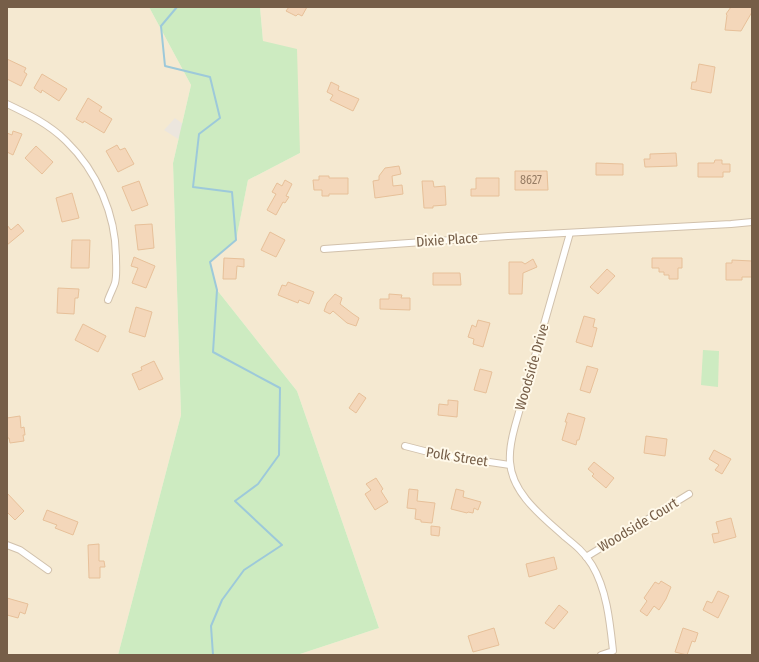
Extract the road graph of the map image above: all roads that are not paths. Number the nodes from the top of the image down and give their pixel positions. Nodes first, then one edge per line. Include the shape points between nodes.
1 (7, 104) edge
2 (752, 222) edge
3 (570, 233) junction
4 (324, 248) dead end
5 (108, 300) dead end
6 (405, 446) dead end
7 (510, 465) junction
8 (689, 494) dead end
9 (7, 545) edge
10 (586, 557) junction
11 (48, 570) dead end
12 (601, 655) edge

1 - 5 street via 38,120 65,140 86,164 98,184 111,218 116,253 115,283
2 - 3 street
3 - 4 street, Dixie Place
3 - 7 street, Woodside Drive via 515,426
6 - 7 street, Polk Street via 436,454
7 - 10 street, Woodside Drive via 518,487 529,503
8 - 10 street, Woodside Court
9 - 11 street via 20,550
10 - 12 street, Woodside Drive via 602,588 610,623 612,651

